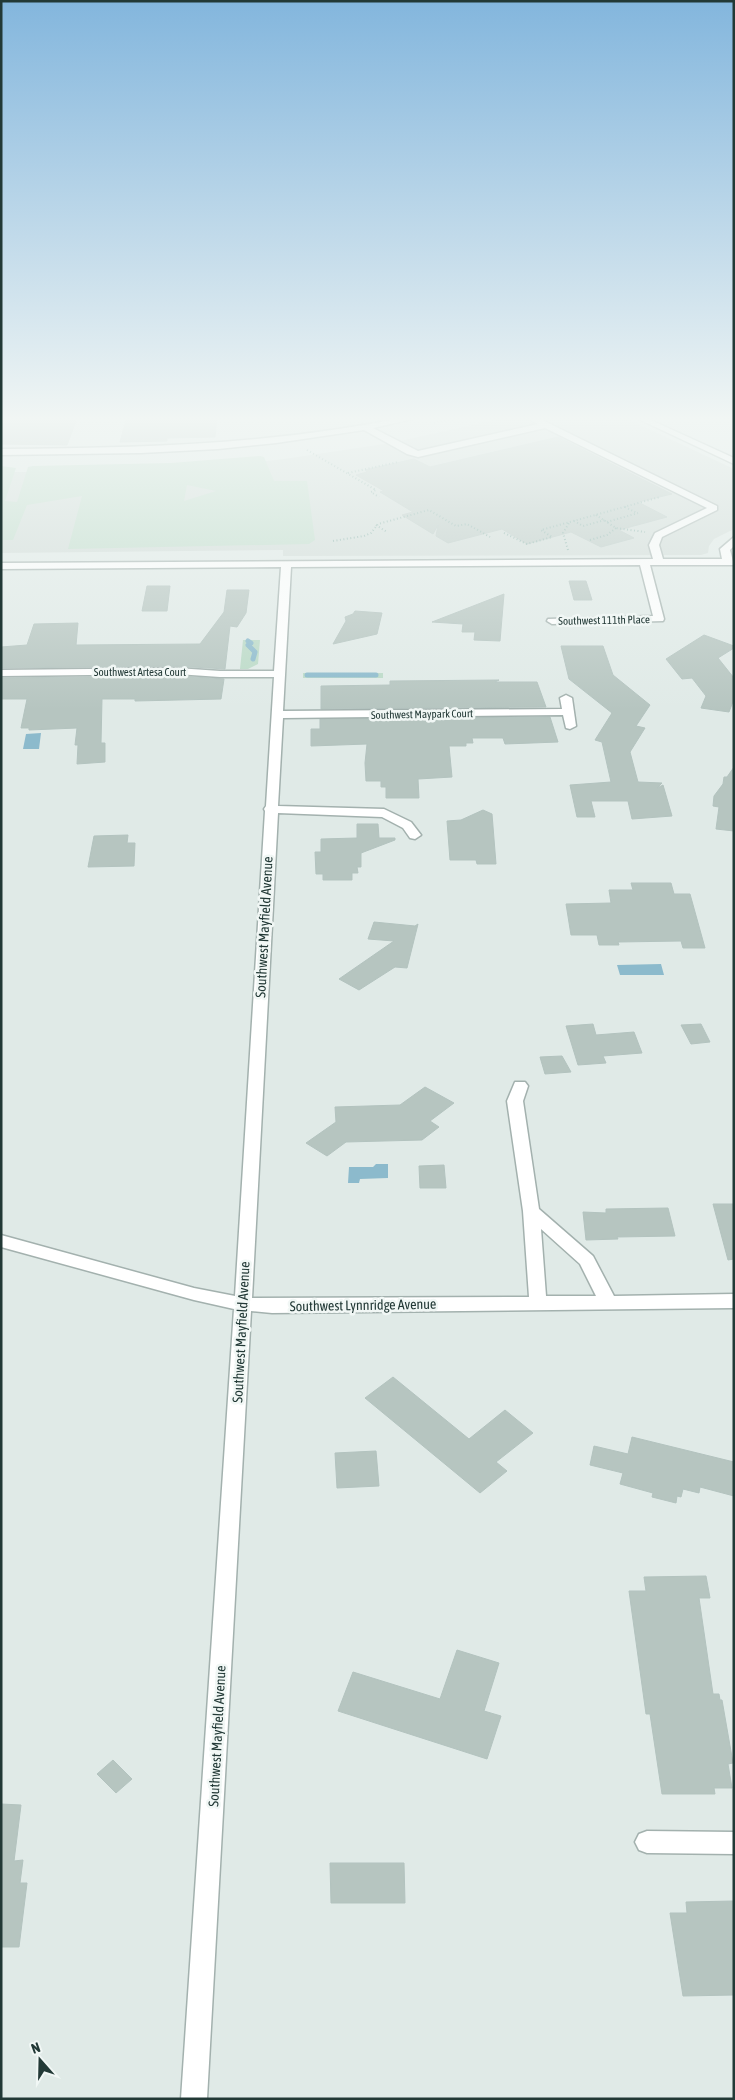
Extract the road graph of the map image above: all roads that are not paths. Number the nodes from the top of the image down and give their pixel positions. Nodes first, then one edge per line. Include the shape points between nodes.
1 (702, 514) edge
2 (734, 540) edge
3 (644, 562) junction
4 (659, 562) junction
5 (731, 562) edge
6 (286, 564) junction
7 (1, 566) edge
8 (552, 621) dead end
9 (1, 673) edge
10 (278, 674) junction
11 (566, 698) dead end
12 (568, 712) junction
13 (276, 715) junction
14 (570, 726) dead end
15 (270, 809) junction
16 (415, 836) dead end
17 (520, 1086) dead end
18 (530, 1211) junction
19 (1, 1241) edge
20 (734, 1301) edge
21 (608, 1302) junction
22 (538, 1303) junction
23 (243, 1304) junction
24 (647, 1842) dead end
25 (734, 1843) edge
26 (194, 2099) edge

1 - 4 street via 658,535 653,546
2 - 5 street via 725,549
3 - 4 street
3 - 6 street
3 - 8 street, Southwest 111th Place via 659,619
4 - 5 street
6 - 7 street
6 - 10 street, Southwest Mayfield Avenue
9 - 10 street, Southwest Artesa Court
10 - 13 street, Southwest Mayfield Avenue
11 - 12 street
12 - 13 street, Southwest Maypark Court
12 - 14 street
13 - 15 street, Southwest Mayfield Avenue
15 - 16 street via 384,813 407,824
15 - 23 street, Southwest Mayfield Avenue
17 - 18 street via 514,1101
18 - 21 street via 587,1260
18 - 22 street
19 - 23 street, Southwest Lynnridge Avenue via 194,1294
20 - 21 street, Southwest Lynnridge Avenue
21 - 22 street, Southwest Lynnridge Avenue
22 - 23 street, Southwest Lynnridge Avenue
23 - 26 street, Southwest Mayfield Avenue
24 - 25 street

